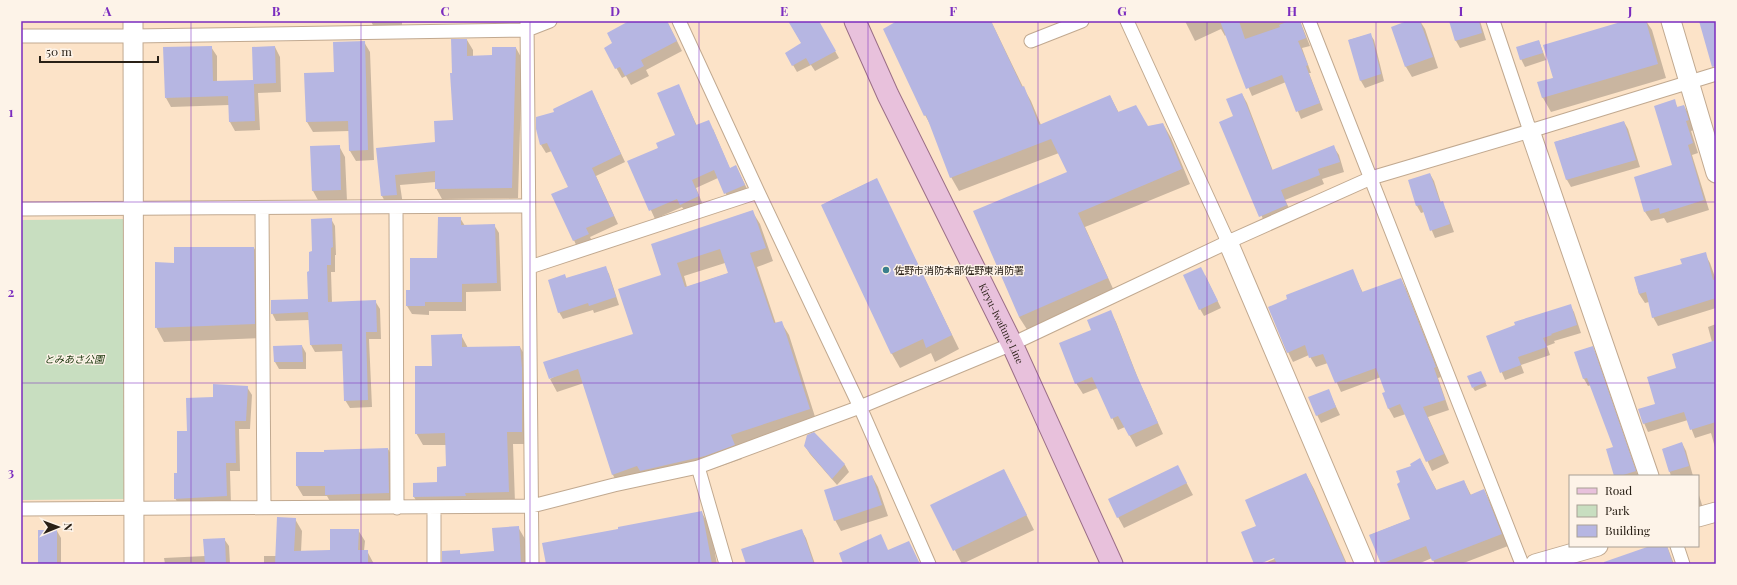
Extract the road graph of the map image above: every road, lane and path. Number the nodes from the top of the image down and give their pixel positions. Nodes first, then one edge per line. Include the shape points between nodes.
1 (550, 21) edge
2 (679, 21) edge
3 (855, 21) edge
4 (1082, 21) edge
5 (1127, 21) edge
6 (1309, 21) edge
7 (1492, 21) edge
8 (1671, 21) edge
9 (527, 25) edge
10 (133, 29) edge
11 (21, 36) edge
12 (1031, 41) dead end
13 (1716, 74) edge
14 (1689, 82) junction
15 (1530, 131) junction
16 (1716, 173) edge
17 (1371, 178) junction
18 (758, 192) junction
19 (528, 206) junction
20 (396, 207) junction
21 (262, 208) junction
22 (21, 209) edge
23 (132, 209) junction
24 (1228, 242) junction
25 (530, 267) junction
26 (1012, 344) junction
27 (860, 407) junction
28 (698, 467) junction
29 (1649, 475) edge
30 (532, 506) junction
31 (264, 507) junction
32 (434, 507) junction
33 (133, 508) junction
34 (397, 508) junction
35 (21, 509) edge
36 (1716, 512) edge
37 (1699, 517) edge
38 (1594, 547) edge
39 (1677, 547) edge
40 (134, 564) edge
41 (434, 564) edge
42 (532, 564) edge
43 (726, 564) edge
44 (929, 564) edge
45 (1112, 564) edge
46 (1365, 564) edge
47 (1522, 564) edge
48 (1535, 564) edge
49 (1683, 564) edge

1 - 9 street
2 - 18 street
3 - 26 main road, Kiryu-Iwafune Line via 888,95
4 - 12 street
5 - 24 street
6 - 17 street
7 - 15 street
8 - 14 street
9 - 10 street
9 - 19 street
10 - 11 street
10 - 23 street
13 - 14 street
14 - 15 street
14 - 16 street
15 - 17 street
15 - 29 street
17 - 24 street
17 - 47 street
18 - 25 street
18 - 27 street
19 - 20 street
19 - 25 street
20 - 21 street
20 - 34 street
21 - 23 street
21 - 31 street
22 - 23 street
23 - 33 street
24 - 26 street
24 - 46 street
25 - 30 street
26 - 27 street
26 - 45 main road, Kiryu-Iwafune Line
27 - 28 street
27 - 44 street
28 - 30 street
28 - 43 street
30 - 32 street
30 - 42 street
31 - 33 street
31 - 34 street
32 - 34 street
32 - 41 street
33 - 35 street
33 - 40 street
36 - 37 street
38 - 48 street
39 - 49 street

